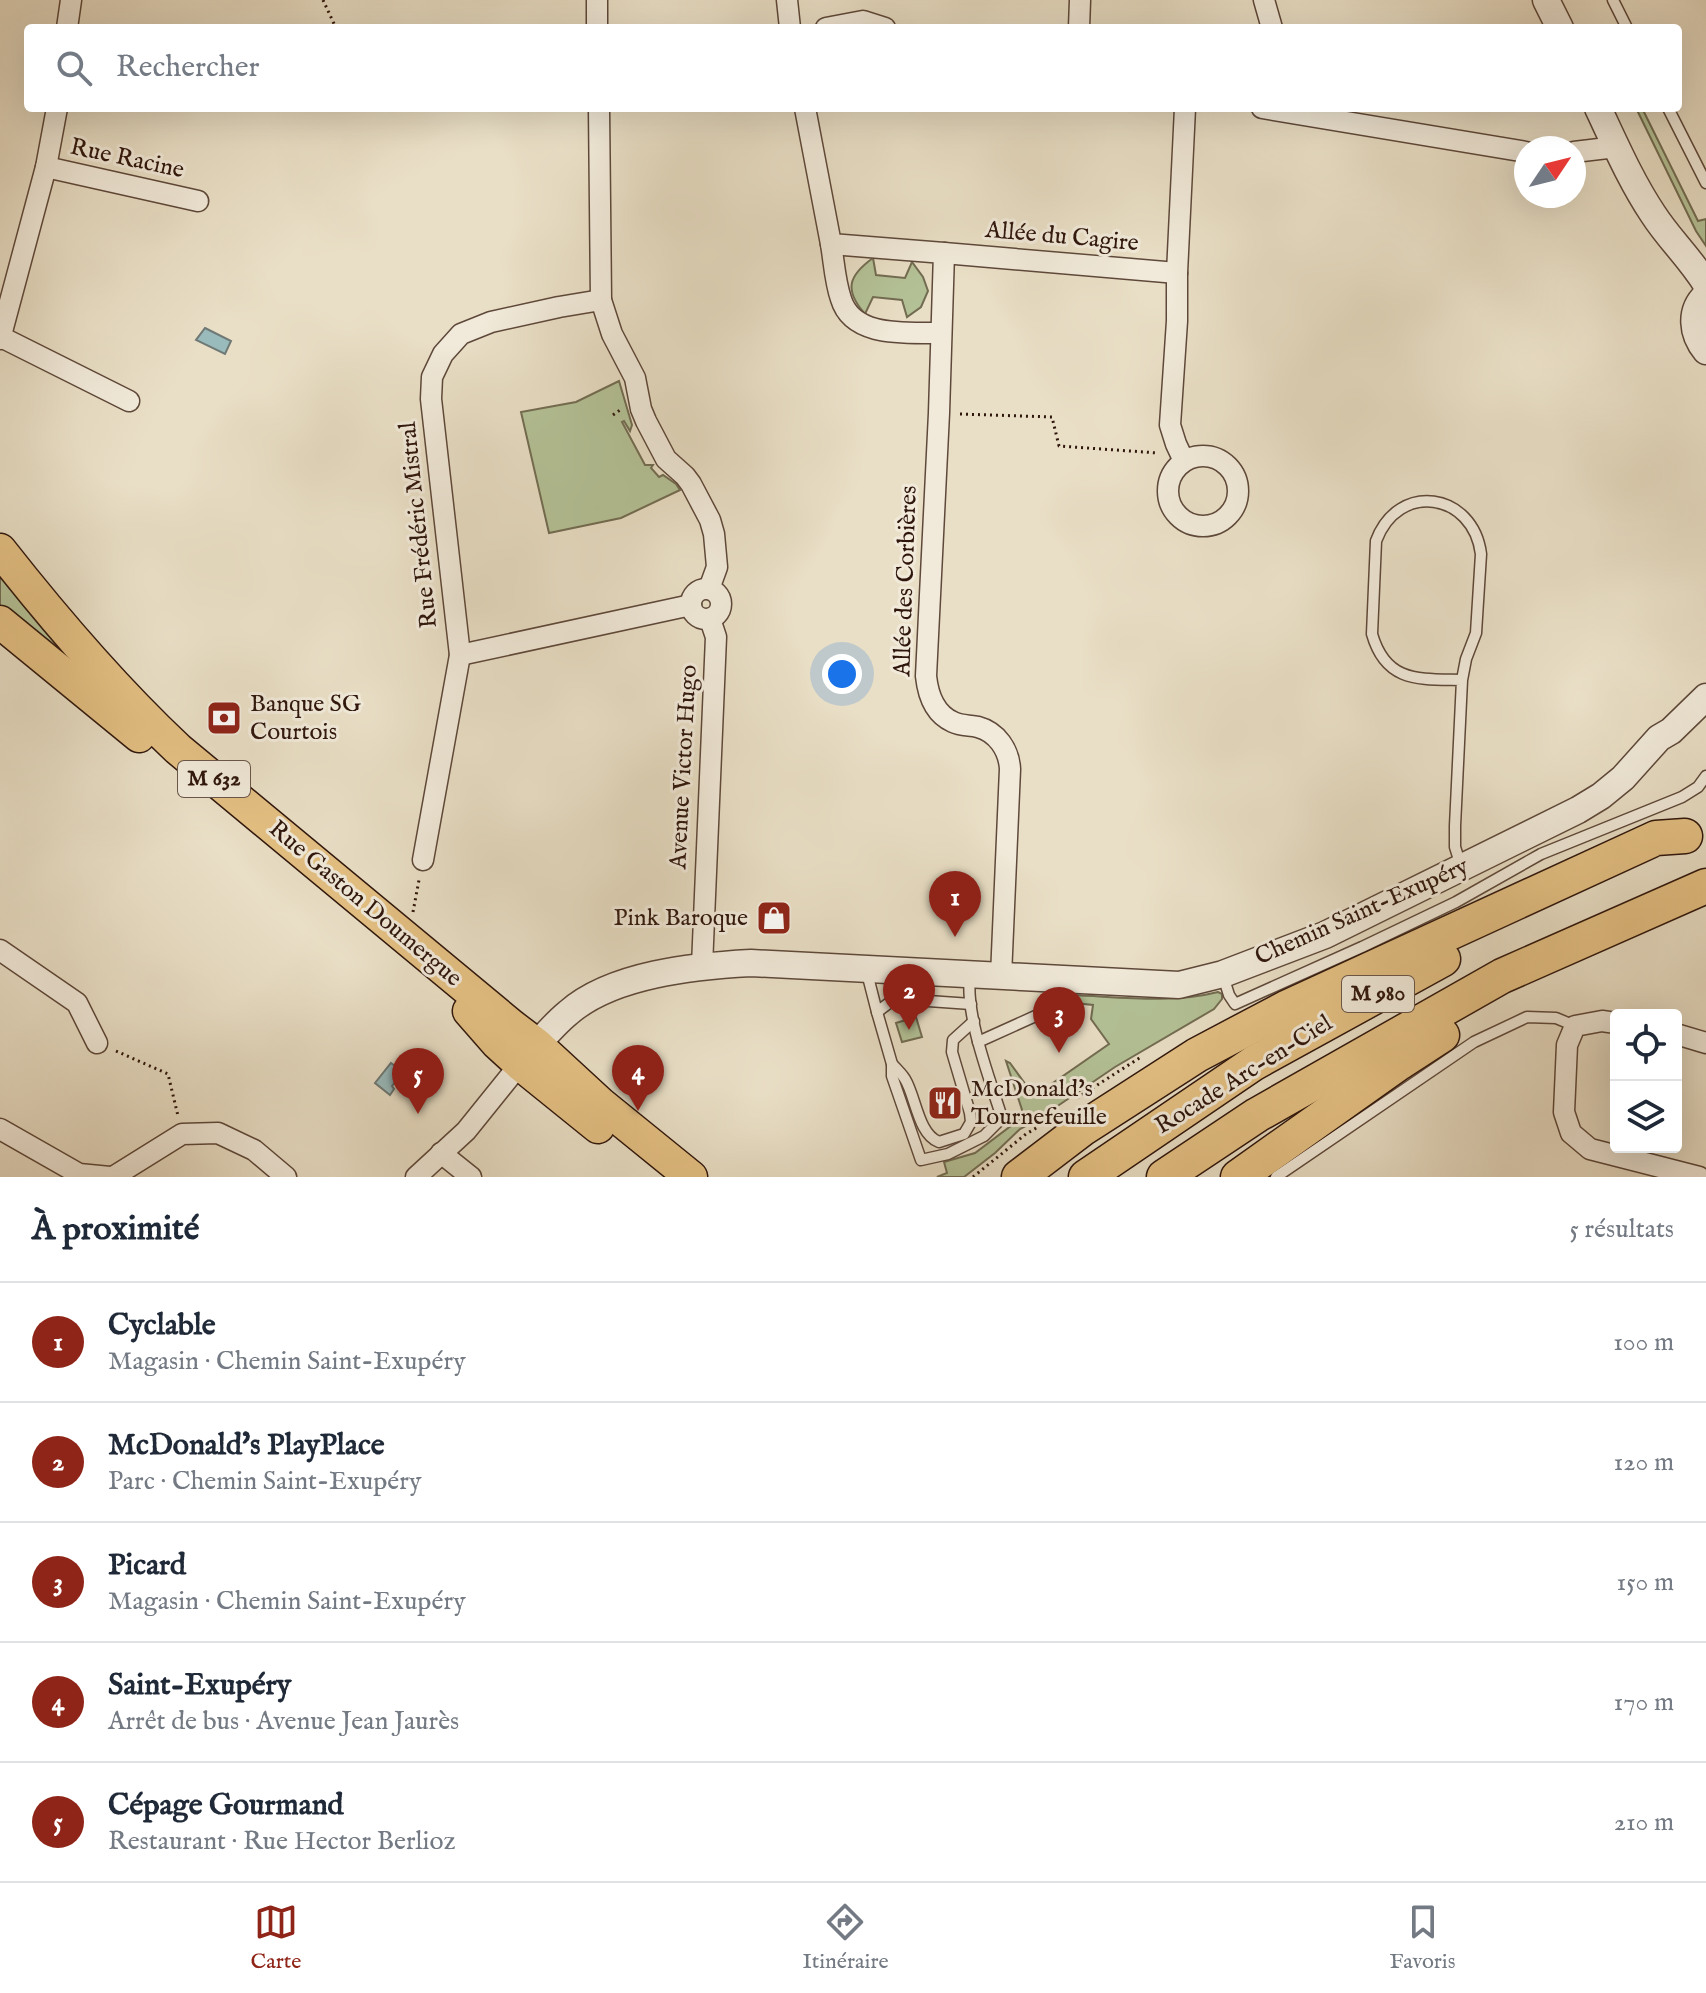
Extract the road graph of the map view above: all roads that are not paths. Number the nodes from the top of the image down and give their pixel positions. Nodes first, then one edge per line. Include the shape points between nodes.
1 (71, 0) edge
2 (597, 0) edge
3 (787, 0) edge
4 (1080, 0) edge
5 (1264, 0) edge
6 (1546, 0) edge
7 (1613, 0) edge
8 (68, 24) edge
9 (597, 24) edge
10 (790, 24) edge
11 (847, 24) edge
12 (872, 24) edge
13 (1079, 24) edge
14 (1271, 24) edge
15 (1558, 24) edge
16 (1625, 24) edge
17 (56, 112) edge
18 (599, 112) edge
19 (806, 112) edge
20 (1185, 112) edge
21 (1286, 112) edge
22 (1600, 112) edge
23 (1670, 112) edge
24 (1616, 147) junction
25 (1514, 150) edge
26 (1586, 151) edge
27 (46, 167) junction
28 (1706, 183) edge
29 (198, 201) dead end
30 (831, 244) junction
31 (944, 253) junction
32 (1177, 273) junction
33 (1706, 284) edge
34 (1706, 295) edge
35 (601, 300) junction
36 (941, 333) junction
37 (0, 338) edge
38 (1706, 351) edge
39 (129, 401) dead end
40 (1184, 461) road end
41 (0, 550) edge
42 (709, 589) junction
43 (691, 605) junction
44 (710, 619) junction
45 (0, 622) edge
46 (460, 655) junction
47 (1462, 680) junction
48 (1706, 697) edge
49 (1706, 728) edge
50 (1671, 731) junction
51 (1706, 776) edge
52 (1696, 831) edge
53 (423, 860) road end
54 (1462, 868) junction
55 (1706, 886) edge
56 (1631, 918) junction
57 (0, 950) edge
58 (702, 966) junction
59 (866, 969) junction
60 (970, 974) junction
61 (1223, 974) junction
62 (1001, 976) junction
63 (1065, 980) junction
64 (971, 1004) junction
65 (877, 1012) junction
66 (974, 1021) junction
67 (1610, 1022) edge
68 (1575, 1026) junction
69 (1682, 1036) edge
70 (978, 1042) junction
71 (97, 1043) road end
72 (1706, 1043) edge
73 (529, 1054) junction
74 (892, 1064) junction
75 (0, 1129) edge
76 (441, 1153) junction
77 (112, 1177) edge
78 (286, 1177) edge
79 (416, 1177) edge
80 (471, 1177) edge
81 (659, 1177) edge
82 (691, 1177) edge
83 (1019, 1177) edge
84 (1086, 1177) edge
85 (1164, 1177) edge
86 (1238, 1177) edge
87 (1276, 1177) edge
88 (1699, 1177) edge

1 - 8 street
2 - 9 street
3 - 10 street
4 - 13 street
5 - 14 street
6 - 15 street
7 - 16 lane
11 - 12 street
17 - 27 street
18 - 35 street
19 - 30 street
20 - 32 street
21 - 25 street
22 - 24 street
23 - 28 lane
24 - 26 street
24 - 33 street via 1654,215
27 - 29 street, Rue Racine
27 - 37 street
30 - 31 street
30 - 36 street via 841,299 858,322 872,328
31 - 32 street, Allée du Cagire
31 - 36 street, Allée des Corbières
32 - 40 street via 1170,425
34 - 38 street via 1694,324
35 - 42 street via 635,378 646,421 710,520 717,567
35 - 46 street, Rue Frédéric Mistral via 491,322 461,334 432,377
36 - 62 street, Allée des Corbières via 926,676 931,700 945,717 988,731 1009,757
37 - 39 street
41 - 73 main road, Rue Gaston Doumergue / M 632 via 140,713 455,979
42 - 43 street via 693,595
42 - 44 street via 721,600 719,612
43 - 44 street via 698,617
43 - 46 street
44 - 58 street, Avenue Victor Hugo via 716,637
45 - 73 main road, Rue Gaston Doumergue / M 632 via 374,929 471,1012 497,1043
46 - 53 street, Rue Frédéric Mistral
47 - 47 lane via 1477,623 1479,542 1457,510 1424,501 1402,509 1376,541 1372,634 1382,657 1403,675
47 - 54 lane via 1455,847
48 - 50 street, Chemin Saint-Exupéry
49 - 50 street
50 - 54 street, Chemin Saint-Exupéry via 1601,796
51 - 61 lane via 1682,797 1541,854 1456,902 1235,1004
52 - 83 highway via 1656,838 1286,1008 1197,1055
52 - 84 highway, Rocade Arc-en-Ciel / M 980 via 1411,975 1254,1063
54 - 61 street, Chemin Saint-Exupéry via 1325,935
55 - 56 highway, Rocade Arc-en-Ciel / M 980
56 - 85 highway, Rocade Arc-en-Ciel / M 980 via 1502,976 1257,1115
56 - 86 highway via 1613,939 1510,992
57 - 71 street via 77,1003
58 - 59 street, Chemin Saint-Exupéry
58 - 73 street, Chemin Saint-Exupéry via 595,995 568,1012
59 - 60 street, Chemin Saint-Exupéry
59 - 65 lane
60 - 62 street, Chemin Saint-Exupéry
60 - 64 lane
61 - 63 street, Chemin Saint-Exupéry via 1179,985
62 - 63 street, Chemin Saint-Exupéry
63 - 70 lane via 1062,1004
64 - 65 lane via 900,999
64 - 66 lane
65 - 74 lane
66 - 70 lane
66 - 74 lane via 953,1040 970,1113 964,1134 939,1142 931,1139 905,1079
67 - 68 street
68 - 87 lane via 1556,1018 1527,1017 1474,1042
68 - 88 street via 1567,1045 1564,1112 1571,1133 1590,1149
69 - 72 street
70 - 74 lane via 1002,1118 984,1136 948,1154 921,1160
73 - 76 street via 466,1131
73 - 81 main road, M 632
73 - 82 main road, M 632
75 - 77 street via 79,1174
76 - 79 street
76 - 80 street
77 - 78 street via 182,1134 218,1133 254,1150

